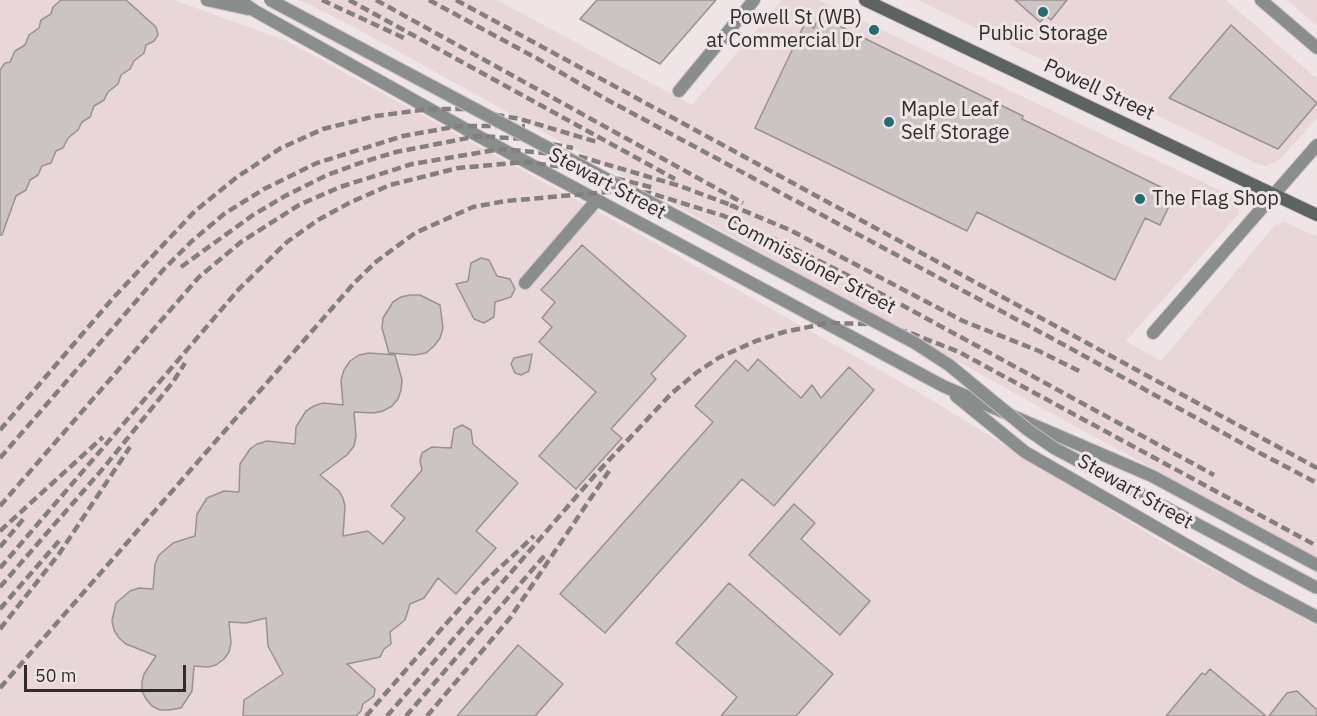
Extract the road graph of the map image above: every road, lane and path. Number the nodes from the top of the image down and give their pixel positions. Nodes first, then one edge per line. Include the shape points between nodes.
1 (207, 0) edge
2 (239, 0) edge
3 (270, 0) edge
4 (754, 0) edge
5 (865, 0) edge
6 (1261, 0) edge
7 (255, 11) junction
8 (1317, 48) edge
9 (679, 91) dead end
10 (1317, 145) edge
11 (1274, 195) junction
12 (596, 201) junction
13 (1317, 215) edge
14 (525, 283) dead end
15 (1153, 333) dead end
16 (943, 386) junction
17 (1317, 565) edge
18 (1317, 588) edge
19 (1317, 617) edge

1 - 7 street, Stewart Street
2 - 7 street, Stewart Street
3 - 18 street, Commissioner Street, bridge via 915,343 1054,448
4 - 9 street
5 - 11 main road, Powell Street
6 - 8 street
7 - 12 street, Stewart Street
10 - 11 street
11 - 13 main road, Powell Street
11 - 15 street
12 - 14 street
12 - 16 street, Stewart Street
16 - 17 street, Stewart Street via 1152,476
16 - 19 street, Stewart Street via 1024,452

